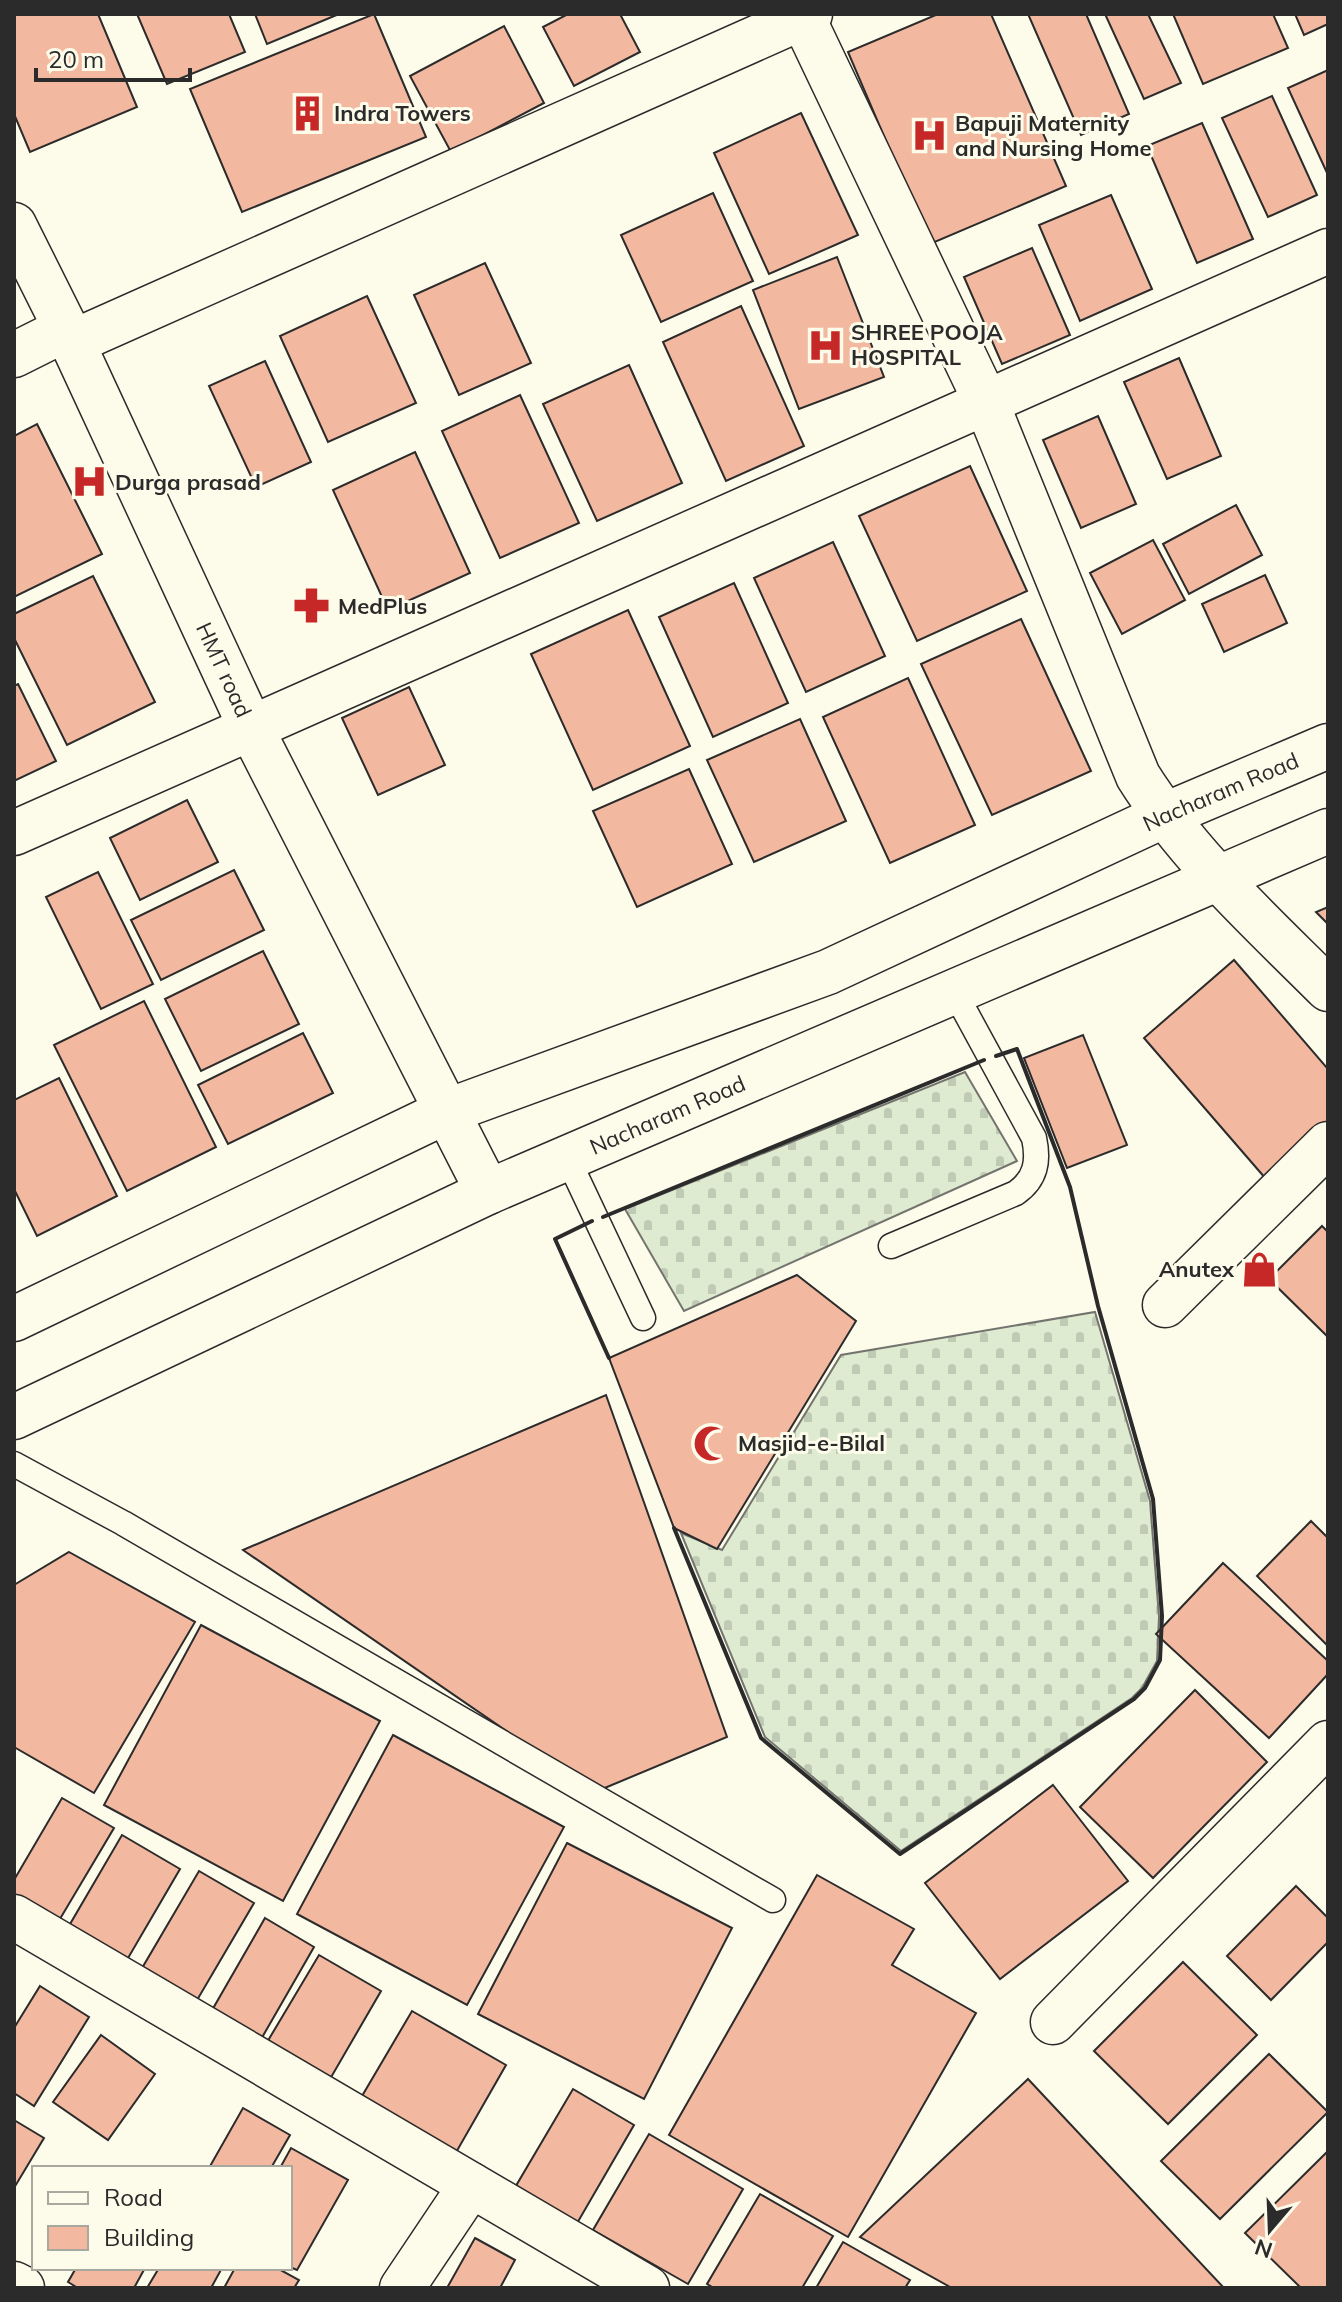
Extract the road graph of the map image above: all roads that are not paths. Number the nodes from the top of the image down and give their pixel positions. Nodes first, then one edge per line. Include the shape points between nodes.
1 (804, 15) edge
2 (14, 225) edge
3 (1328, 251) edge
4 (68, 336) junction
5 (14, 355) edge
6 (986, 402) junction
7 (251, 728) junction
8 (1328, 746) edge
9 (1163, 816) junction
10 (1328, 831) edge
11 (14, 833) edge
12 (1218, 879) junction
13 (1328, 989) edge
14 (954, 991) junction
15 (445, 1112) junction
16 (1328, 1144) edge
17 (567, 1157) junction
18 (488, 1192) junction
19 (891, 1246) dead end
20 (1165, 1305) dead end
21 (643, 1318) dead end
22 (14, 1319) edge
23 (14, 1417) edge
24 (14, 1464) edge
25 (1328, 1743) edge
26 (773, 1900) dead end
27 (14, 1917) edge
28 (1053, 2022) dead end
29 (471, 2185) junction
30 (14, 2284) edge
31 (22, 2288) edge
32 (402, 2288) edge
33 (647, 2288) edge

1 - 4 street
1 - 6 street
2 - 4 street, HMT road
3 - 6 street
4 - 5 street
4 - 7 street, HMT road
6 - 7 street
6 - 9 street via 1138,776
7 - 11 street
7 - 15 street, HMT road
8 - 9 street, Nacharam Road
9 - 12 street
9 - 15 street, Nacharam Road via 828,972
10 - 12 street, Nacharam Road
12 - 13 street
12 - 14 street, Nacharam Road
14 - 17 street, Nacharam Road
14 - 19 lane via 1034,1138 1036,1167 1026,1187 1016,1193
15 - 18 street, HMT road
15 - 22 street, Nacharam Road
16 - 20 street
17 - 18 street, Nacharam Road
17 - 21 lane
18 - 23 street, Nacharam Road
24 - 26 lane
25 - 28 street
27 - 29 street
29 - 32 street
29 - 33 street
30 - 31 street

